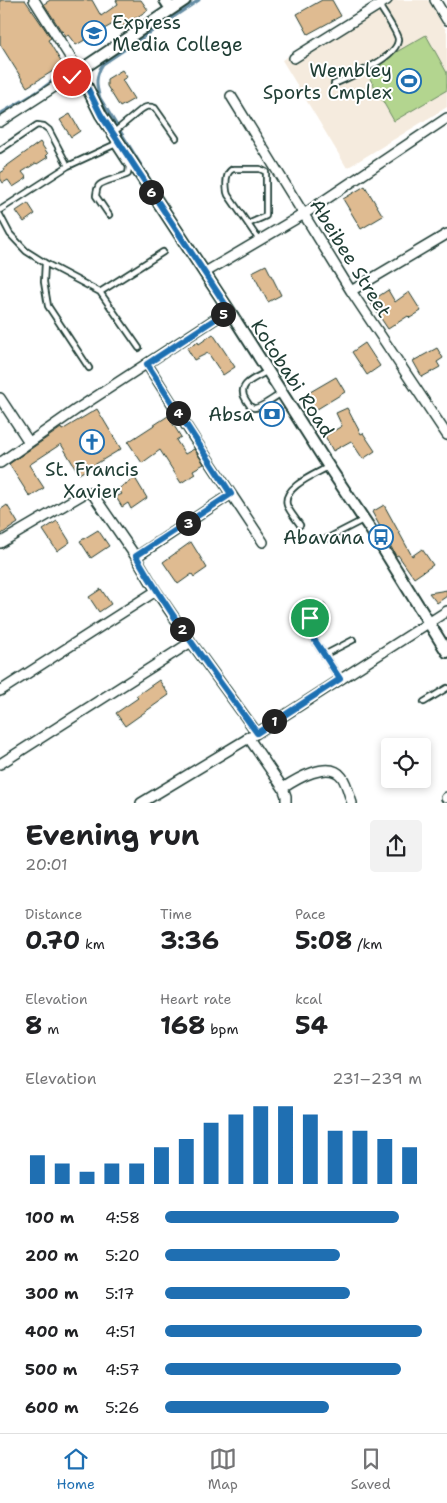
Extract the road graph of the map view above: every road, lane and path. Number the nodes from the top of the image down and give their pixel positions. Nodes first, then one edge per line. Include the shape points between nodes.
1 (34, 0) edge
2 (184, 0) edge
3 (387, 0) edge
4 (434, 0) edge
5 (168, 4) edge
6 (379, 5) junction
7 (447, 20) edge
8 (294, 58) dead end
9 (79, 71) junction
10 (334, 84) dead end
11 (231, 96) dead end
12 (447, 118) edge
13 (0, 122) edge
14 (112, 133) junction
15 (176, 138) dead end
16 (117, 143) junction
17 (0, 150) edge
18 (68, 166) junction
19 (0, 210) edge
20 (304, 214) junction
21 (0, 215) edge
22 (109, 215) dead end
23 (248, 224) junction
24 (447, 234) edge
25 (259, 240) junction
26 (163, 252) dead end
27 (45, 263) junction
28 (204, 273) junction
29 (100, 292) junction
30 (351, 292) junction
31 (229, 310) junction
32 (139, 348) dead end
33 (147, 364) junction
34 (89, 368) dead end
35 (268, 371) junction
36 (282, 393) junction
37 (0, 398) edge
38 (447, 435) edge
39 (29, 442) junction
40 (0, 462) edge
41 (329, 466) junction
42 (231, 494) junction
43 (364, 519) junction
44 (300, 525) dead end
45 (326, 539) dead end
46 (263, 542) dead end
47 (0, 543) edge
48 (136, 556) junction
49 (156, 591) junction
50 (322, 607) dead end
51 (447, 611) edge
52 (428, 623) junction
53 (353, 640) dead end
54 (191, 642) junction
55 (447, 652) edge
56 (324, 655) junction
57 (340, 679) junction
58 (447, 688) edge
59 (0, 691) edge
60 (424, 702) dead end
61 (253, 735) junction
62 (0, 764) edge
63 (283, 788) junction
64 (141, 803) edge
65 (286, 803) edge
66 (352, 803) edge

1 - 9 street
2 - 5 street
3 - 6 street
4 - 7 street
5 - 9 street
6 - 8 street
6 - 10 lane via 398,37 394,50 366,70
9 - 13 street
9 - 14 street, Kotobabi Road
11 - 20 street, Abeibee Street
12 - 20 street
14 - 15 lane via 142,109 151,106
14 - 16 street, Kotobabi Road
16 - 18 lane
16 - 22 lane via 129,167 128,174 101,183 96,196
16 - 28 street, Kotobabi Road
17 - 18 lane via 37,125 44,126
18 - 19 lane
20 - 25 street
20 - 30 street, Abeibee Street
21 - 27 lane via 15,240
23 - 23 lane via 227,192 228,173 233,168 266,172 266,216
23 - 25 lane
24 - 30 street
25 - 28 street
26 - 29 lane
27 - 29 lane
27 - 34 lane via 48,306
28 - 31 street, Kotobabi Road
29 - 32 lane
30 - 38 street, Abeibee Street
31 - 33 street
31 - 35 street, Kotobabi Road
33 - 39 street
33 - 42 street
35 - 36 street, Kotobabi Road
35 - 36 lane via 245,384 242,395 254,408
36 - 41 street, Kotobabi Road
37 - 39 street
39 - 40 street
41 - 43 street, Kotobabi Road
41 - 44 lane via 296,486 288,496 287,504
42 - 46 street
42 - 48 street
43 - 45 lane
43 - 52 street, Kotobabi Road
47 - 48 street via 90,493
48 - 49 street
49 - 54 street
49 - 59 street
50 - 56 lane via 307,625
51 - 52 street
52 - 55 street, Kotobabi Road
52 - 57 street
53 - 56 lane
54 - 61 street
54 - 62 street
56 - 57 lane
57 - 61 street
58 - 60 lane
61 - 63 street
61 - 64 street
63 - 65 street
63 - 66 street via 312,773 332,771 341,776

